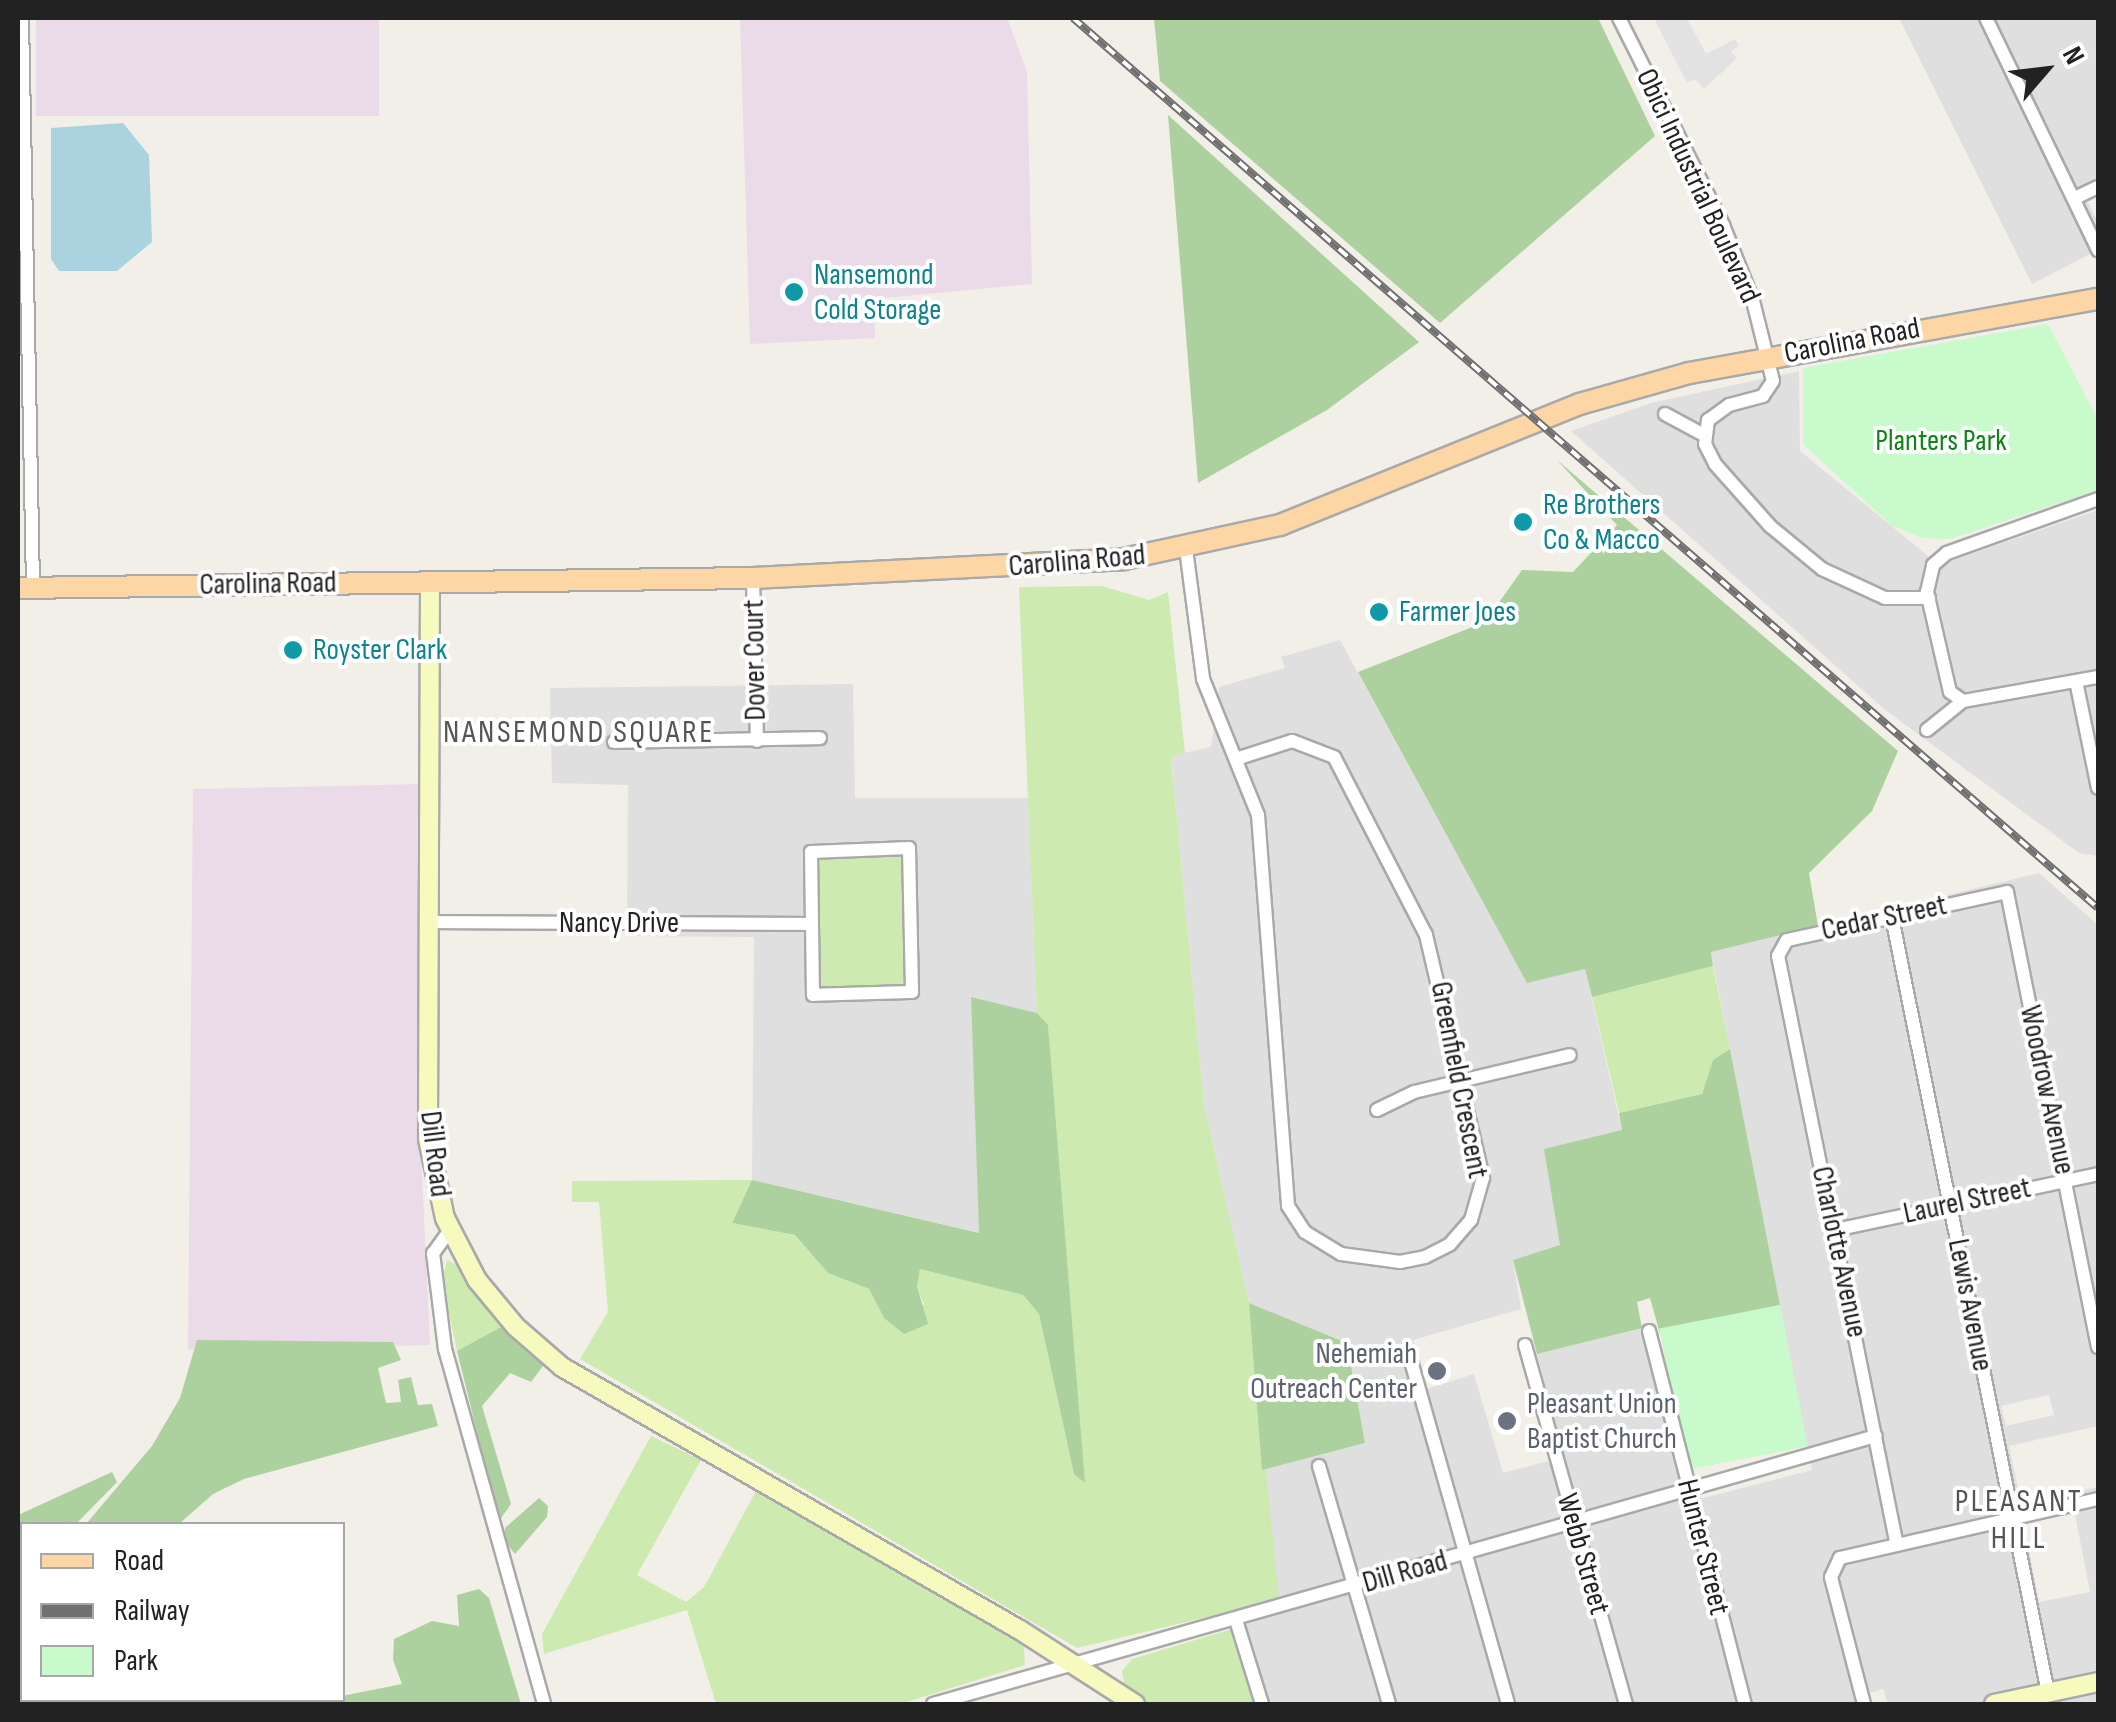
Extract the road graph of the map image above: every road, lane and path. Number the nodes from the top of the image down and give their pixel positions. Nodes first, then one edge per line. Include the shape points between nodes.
1 (22, 18) edge
2 (1619, 18) edge
3 (1986, 18) edge
4 (2098, 186) edge
5 (2075, 198) junction
6 (2098, 250) edge
7 (2098, 298) edge
8 (1768, 357) junction
9 (1665, 414) dead end
10 (1704, 434) junction
11 (2098, 499) edge
12 (1186, 549) junction
13 (754, 578) junction
14 (430, 581) junction
15 (25, 588) edge
16 (1929, 598) junction
17 (2098, 677) edge
18 (2076, 681) junction
19 (1963, 701) junction
20 (1927, 730) dead end
21 (820, 738) dead end
22 (614, 742) dead end
23 (757, 742) junction
24 (1236, 759) junction
25 (2098, 788) edge
26 (2006, 892) joint
27 (1892, 917) junction
28 (429, 922) junction
29 (809, 924) junction
30 (1780, 964) joint
31 (1570, 1055) dead end
32 (1465, 1080) junction
33 (1377, 1110) dead end
34 (2098, 1174) edge
35 (2066, 1181) junction
36 (1950, 1204) junction
37 (450, 1230) junction
38 (1835, 1230) junction
39 (1649, 1331) dead end
40 (1524, 1345) dead end
41 (2098, 1347) edge
42 (1409, 1354) dead end
43 (1876, 1436) junction
44 (1320, 1466) dead end
45 (1688, 1491) junction
46 (2098, 1499) edge
47 (2013, 1517) junction
48 (1574, 1525) junction
49 (1896, 1541) junction
50 (1464, 1555) junction
51 (1354, 1586) junction
52 (1236, 1620) junction
53 (1077, 1665) junction
54 (2098, 1682) edge
55 (2048, 1693) junction
56 (544, 1704) edge
57 (933, 1704) edge
58 (1134, 1704) edge
59 (1262, 1704) edge
60 (1389, 1704) edge
61 (1508, 1704) edge
62 (1626, 1704) edge
63 (1745, 1704) edge
64 (1864, 1704) edge
65 (1994, 1704) edge

1 - 15 street
2 - 8 street, Obici Industrial Boulevard via 1723,225
3 - 5 street
4 - 5 street
5 - 6 street
7 - 8 main road, Carolina Road
8 - 10 street via 1769,391 1715,413
8 - 12 main road, Carolina Road via 1603,397 1306,516
9 - 10 street
10 - 16 street via 1733,489 1801,555 1885,598
11 - 16 street via 1959,548 1933,565
12 - 13 main road, Carolina Road via 1070,565
12 - 24 street, Greenfield Crescent via 1203,679
13 - 14 main road, Carolina Road
13 - 23 street, Dover Court
14 - 15 main road, Carolina Road
14 - 28 street, Dill Road
16 - 19 street via 1950,692
17 - 18 street
18 - 19 street
18 - 25 street
19 - 20 street
21 - 23 street
22 - 23 street
24 - 32 street, Greenfield Crescent via 1292,740 1318,746 1342,766 1426,935
24 - 32 street, Greenfield Crescent via 1262,836 1285,1192 1305,1232 1341,1254 1400,1262 1450,1244 1482,1195
26 - 27 street, Cedar Street
26 - 35 street, Woodrow Avenue
27 - 30 street, Cedar Street via 1787,940
27 - 36 street, Lewis Avenue
28 - 29 street, Nancy Drive
28 - 37 street, Dill Road via 428,1139
29 - 29 street via 812,995 912,992 909,848 811,852
30 - 38 street, Charlotte Avenue
31 - 32 street
32 - 33 street via 1407,1094
34 - 35 street, Laurel Street
35 - 36 street, Laurel Street
35 - 41 street, Woodrow Avenue
36 - 38 street, Laurel Street
36 - 47 street, Lewis Avenue
37 - 53 street via 496,1304 562,1367
37 - 56 street, Dill Road via 433,1253 444,1349
38 - 43 street, Charlotte Avenue
39 - 45 street, Hunter Street
40 - 48 street, Webb Street
42 - 50 street
43 - 45 street, Dill Road
43 - 49 street, Charlotte Avenue
44 - 51 street
45 - 48 street, Dill Road
45 - 63 street, Hunter Street
46 - 47 street
47 - 49 street
47 - 55 street, Lewis Avenue
48 - 50 street, Dill Road
48 - 62 street, Webb Street
49 - 64 street via 1848,1553 1834,1564 1833,1588
50 - 51 street, Dill Road
50 - 61 street
51 - 52 street, Dill Road
51 - 60 street
52 - 53 street, Dill Road
52 - 59 street
53 - 57 street, Dill Road
53 - 58 street
54 - 55 street
55 - 65 street

